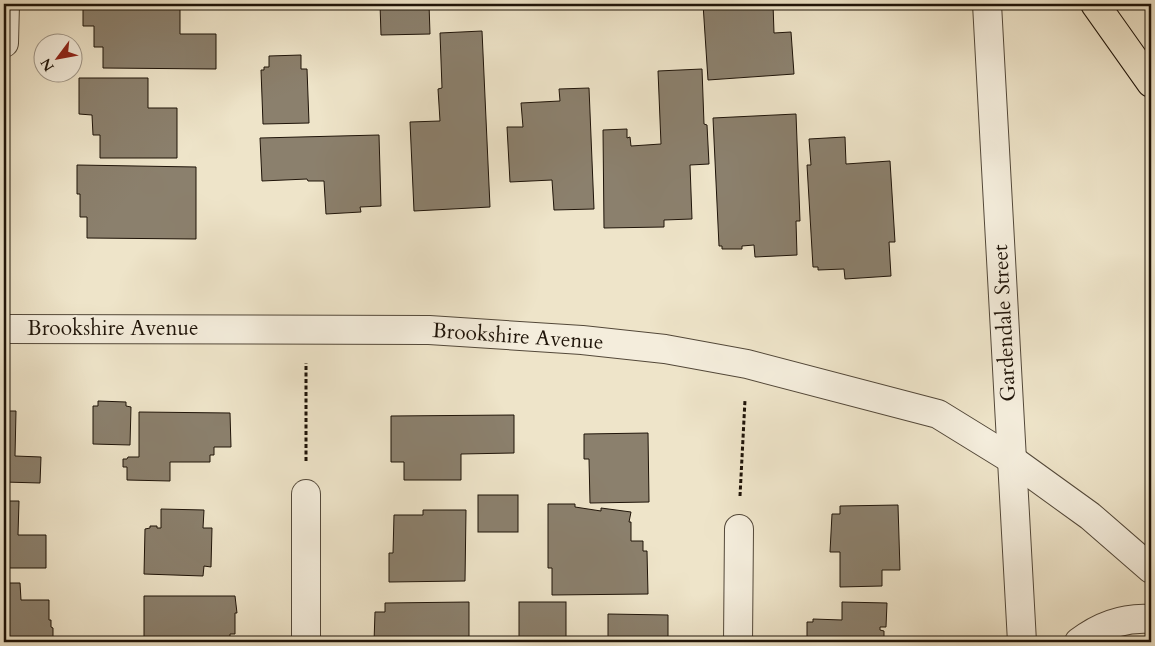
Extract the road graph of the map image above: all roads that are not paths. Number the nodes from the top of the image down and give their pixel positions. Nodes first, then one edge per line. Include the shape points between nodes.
1 (5, 4) edge
2 (987, 4) edge
3 (1095, 4) edge
4 (4, 42) edge
5 (1151, 83) edge
6 (4, 329) edge
7 (1011, 459) junction
8 (306, 494) road end
9 (739, 529) road end
10 (1151, 569) edge
11 (1151, 619) edge
12 (306, 642) edge
13 (738, 642) edge
14 (1022, 642) edge
15 (1080, 642) edge

1 - 4 street
2 - 7 street, Gardendale Street
3 - 5 highway
6 - 7 street, Brookshire Avenue via 429,330 665,349 747,364 938,414
7 - 10 street, Brookshire Avenue via 1090,516
7 - 14 street, Gardendale Street
8 - 12 street
9 - 13 street
11 - 15 street via 1115,622 1092,632

